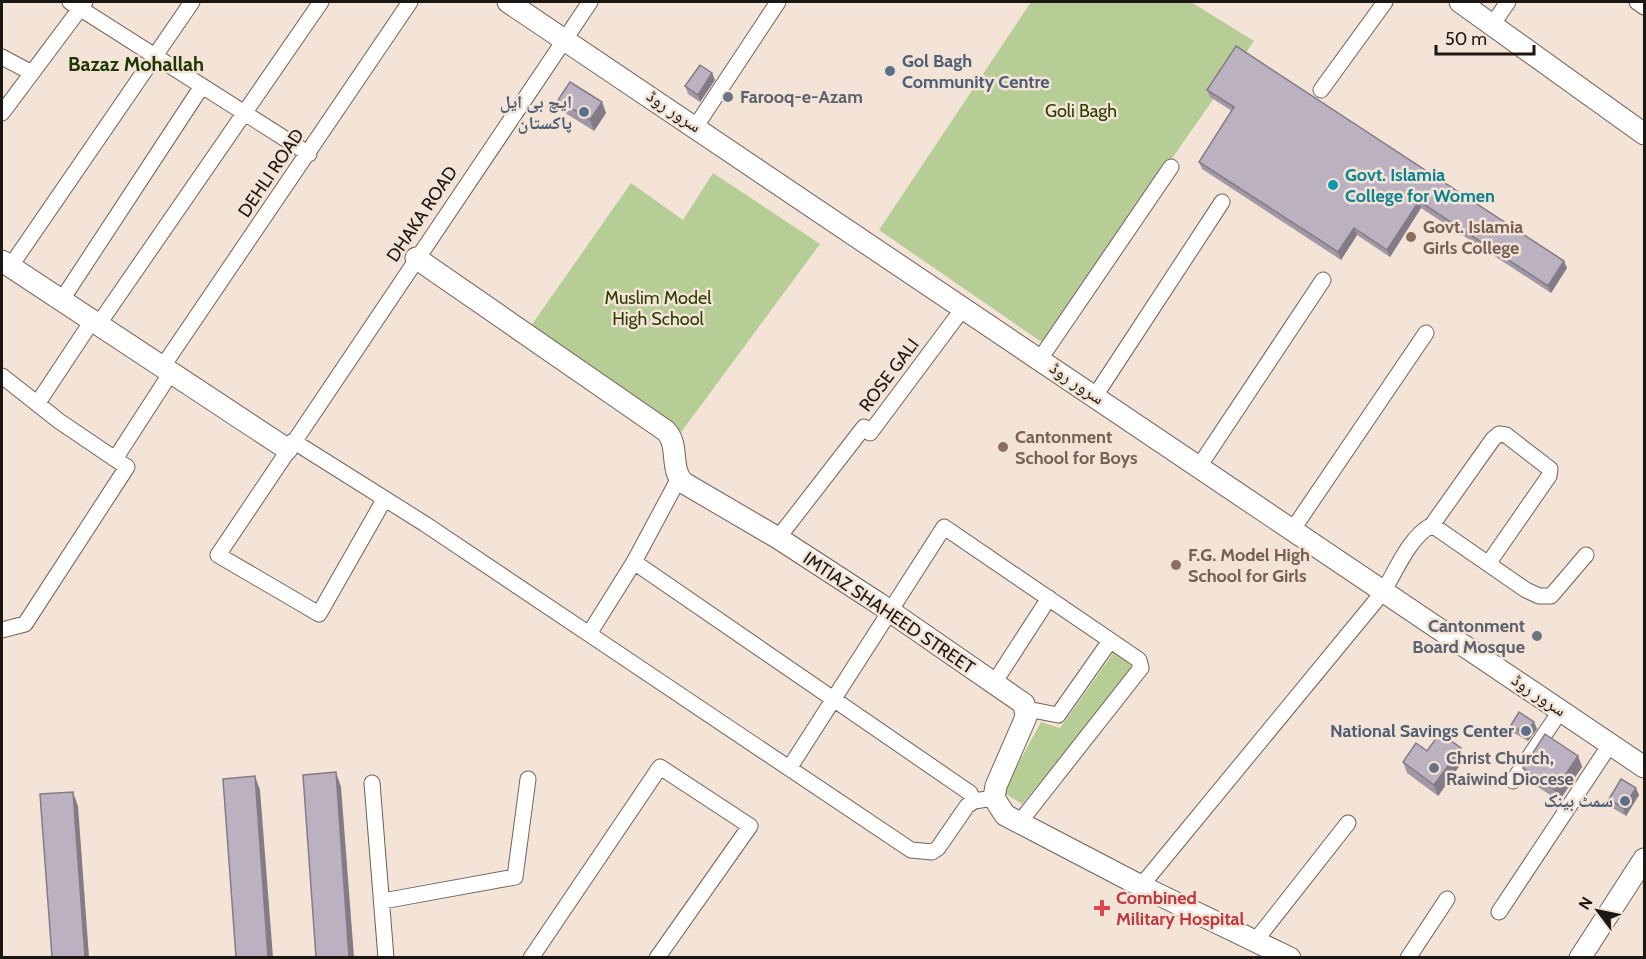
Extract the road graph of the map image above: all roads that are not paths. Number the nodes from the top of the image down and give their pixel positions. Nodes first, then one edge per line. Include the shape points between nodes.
1 (192, 2) edge
2 (321, 2) edge
3 (410, 2) edge
4 (508, 2) edge
5 (590, 2) edge
6 (778, 2) edge
7 (1385, 2) edge
8 (1460, 2) edge
9 (1508, 2) edge
10 (1637, 2) edge
11 (78, 4) edge
12 (1644, 7) edge
13 (1492, 25) junction
14 (565, 38) junction
15 (153, 56) junction
16 (2, 57) edge
17 (32, 73) junction
18 (202, 86) junction
19 (1321, 90) dead end
20 (2, 113) edge
21 (244, 113) junction
22 (696, 126) junction
23 (1644, 134) edge
24 (309, 154) junction
25 (1171, 167) dead end
26 (1222, 202) dead end
27 (416, 258) junction
28 (6, 264) edge
29 (1323, 280) dead end
30 (61, 301) junction
31 (964, 308) junction
32 (95, 323) junction
33 (1426, 333) dead end
34 (1040, 359) junction
35 (167, 368) junction
36 (2, 376) edge
37 (1095, 396) junction
38 (37, 404) junction
39 (290, 445) junction
40 (115, 459) junction
41 (1200, 465) junction
42 (678, 478) junction
43 (384, 500) junction
44 (1432, 525) junction
45 (1293, 529) junction
46 (778, 538) junction
47 (1586, 555) dead end
48 (634, 562) junction
49 (1488, 564) junction
50 (1383, 592) junction
51 (1049, 598) junction
52 (890, 612) junction
53 (2, 630) edge
54 (589, 633) junction
55 (1110, 640) junction
56 (994, 683) junction
57 (834, 698) junction
58 (1027, 709) junction
59 (1561, 710) junction
60 (1611, 743) junction
61 (790, 767) junction
62 (1644, 767) edge
63 (528, 779) dead end
64 (1513, 781) dead end
65 (372, 783) dead end
66 (984, 800) junction
67 (1019, 823) junction
68 (1348, 823) dead end
69 (1641, 872) edge
70 (1141, 886) junction
71 (1447, 900) dead end
72 (383, 901) junction
73 (1498, 912) dead end
74 (1256, 940) junction
75 (386, 957) edge
76 (531, 957) edge
77 (657, 957) edge
78 (1290, 957) edge
79 (1408, 957) edge
80 (1580, 957) edge

1 - 15 street
2 - 21 street
3 - 24 street, DEHLI ROAD
4 - 14 street, سرور روڈ
5 - 14 street, DHAKA ROAD
6 - 22 street
7 - 19 street
8 - 13 street
9 - 13 street
10 - 12 street
11 - 15 street
11 - 17 street
13 - 23 street
14 - 22 street, سرور روڈ
14 - 27 street, DHAKA ROAD
15 - 18 street
15 - 28 street
16 - 17 street
17 - 20 street
18 - 21 street
18 - 30 street
21 - 24 street
21 - 32 street
22 - 31 street, سرور روڈ
24 - 35 street, DEHLI ROAD
25 - 34 street
26 - 37 street
27 - 39 street, DHAKA ROAD
27 - 42 street via 666,431 672,437
28 - 30 street
29 - 41 street
30 - 32 street
31 - 34 street, سرور روڈ
31 - 46 street, ROSE GALI via 870,433 864,427
32 - 35 street
32 - 38 street
33 - 45 street
34 - 37 street, سرور روڈ
35 - 39 street
35 - 40 street, DEHLI ROAD
36 - 38 street
37 - 41 street, سرور روڈ
38 - 40 street
39 - 43 street
39 - 43 street, DHAKA ROAD via 219,555 319,614
40 - 53 street via 127,468 25,624
41 - 45 street, سرور روڈ
42 - 46 street, IMTIAZ SHAHEED STREET
42 - 48 street
43 - 54 street
44 - 49 street
44 - 49 street via 1493,439 1498,434 1506,435 1550,469
44 - 50 street via 1416,539
45 - 50 street, سرور روڈ
46 - 52 street, IMTIAZ SHAHEED STREET
47 - 49 street via 1551,596 1526,590
48 - 54 street
48 - 57 street
50 - 59 street, سرور روڈ
50 - 70 street
51 - 52 street via 944,527
51 - 55 street
51 - 56 street
52 - 56 street, IMTIAZ SHAHEED STREET
52 - 57 street
54 - 61 street
55 - 58 street via 1058,715
55 - 67 street via 1139,660 1141,668
56 - 58 street, IMTIAZ SHAHEED STREET
57 - 61 street
57 - 66 street
58 - 66 street via 996,786
59 - 60 street, سرور روڈ
59 - 64 street
60 - 62 street, سرور روڈ
60 - 73 street
61 - 66 street via 921,853 938,849 967,806
63 - 72 street via 516,877
65 - 72 street
66 - 67 street
67 - 70 street
68 - 74 street
69 - 80 street
70 - 74 street
71 - 79 street
72 - 75 street
74 - 78 street
76 - 77 street via 660,767 750,826

